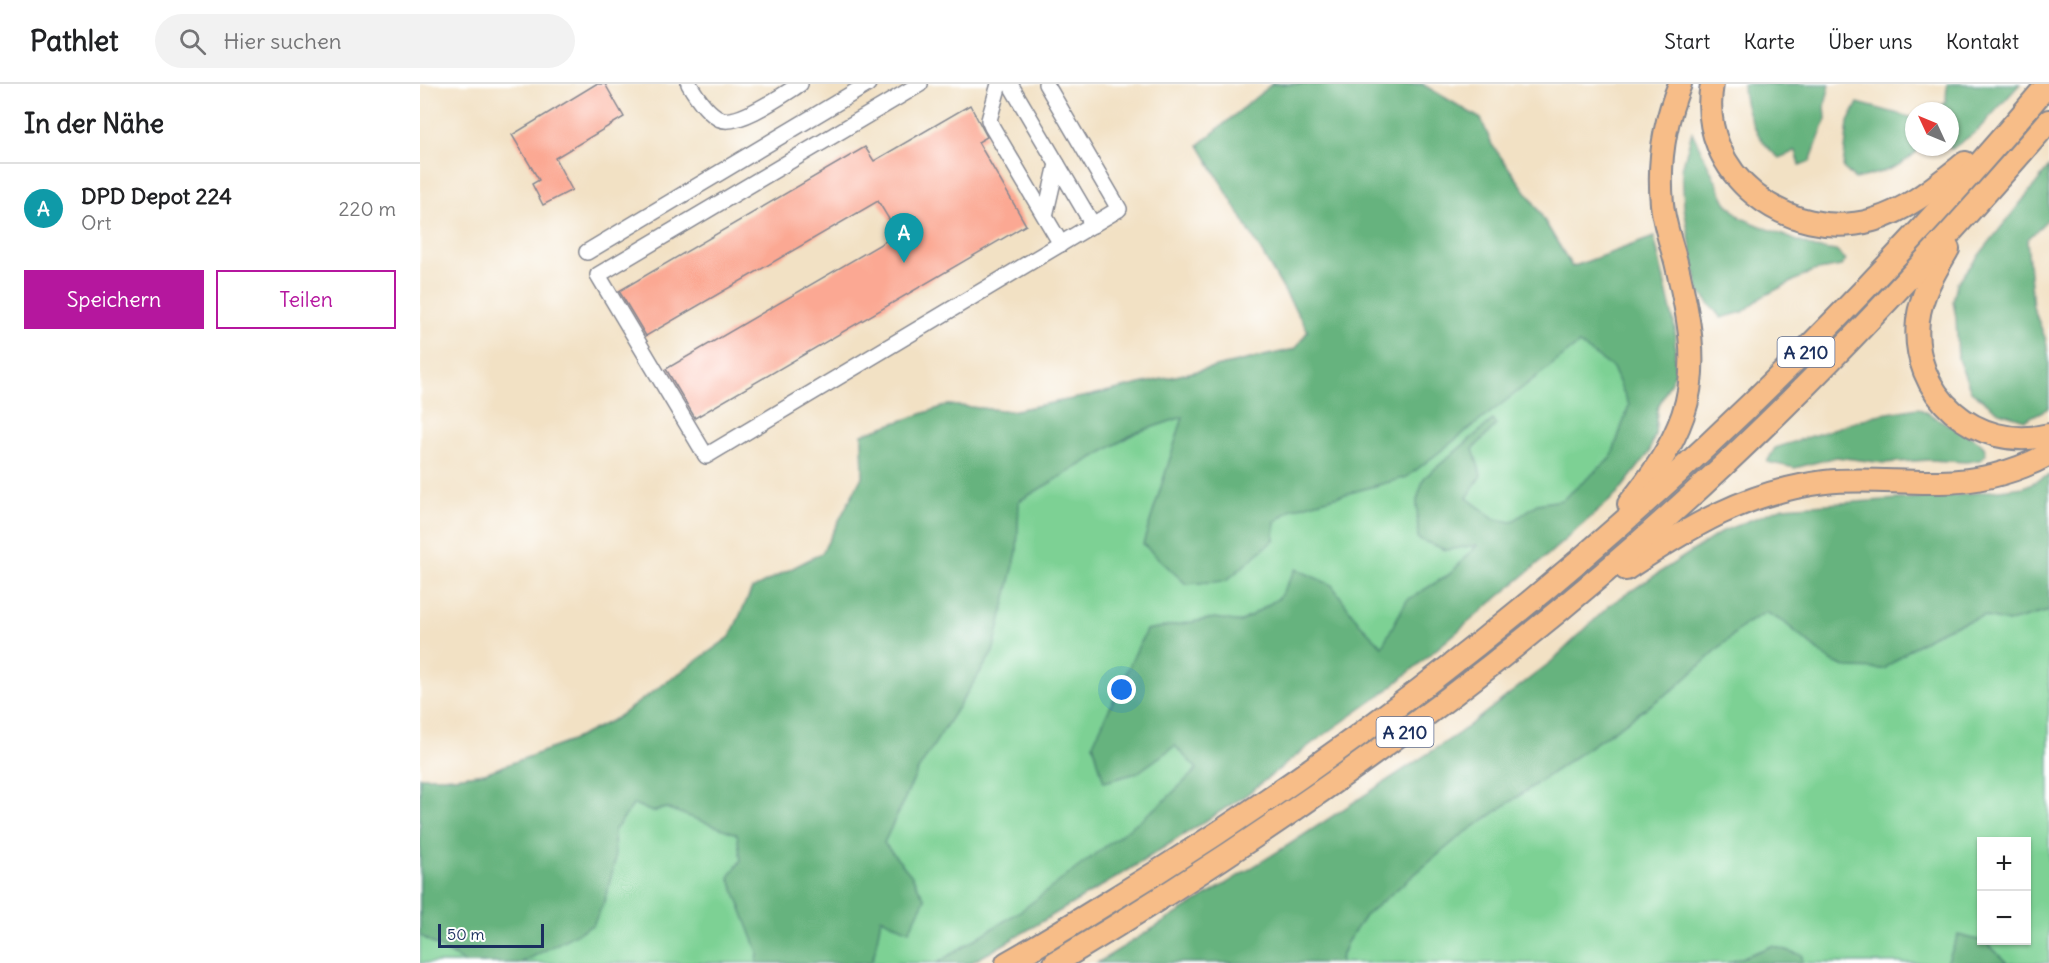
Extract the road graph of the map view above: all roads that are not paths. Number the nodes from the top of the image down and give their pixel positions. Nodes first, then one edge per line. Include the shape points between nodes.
1 (689, 84) edge
2 (800, 84) edge
3 (920, 84) edge
4 (999, 84) edge
5 (1010, 84) edge
6 (1046, 84) edge
7 (1680, 84) edge
8 (1712, 84) edge
9 (2048, 84) edge
10 (859, 86) edge
11 (2049, 121) edge
12 (2014, 125) junction
13 (1058, 164) junction
14 (1968, 214) junction
15 (1044, 216) junction
16 (1093, 225) junction
17 (1061, 244) junction
18 (587, 252) dead end
19 (2049, 435) edge
20 (2049, 454) edge
21 (1581, 561) junction
22 (1551, 616) junction
23 (1006, 963) edge
24 (1054, 963) edge

1 - 2 street via 706,107 721,119 733,121
3 - 17 street via 598,275 706,456
4 - 15 street via 989,120
5 - 13 street
6 - 16 street via 1119,209
7 - 21 highway via 1665,127 1660,166 1662,206 1689,326 1691,369 1686,403 1658,466
8 - 12 highway via 1715,134 1732,171 1761,201 1804,222 1826,225 1873,220 1895,212
9 - 12 highway, A 210
10 - 18 street
11 - 14 highway, A 210
12 - 21 highway, A 210 via 1815,342
13 - 15 street
13 - 16 street
14 - 19 highway via 1920,305 1917,338 1923,369 1948,409 1973,426 2002,436
14 - 22 highway, A 210 via 1788,404 1676,510
15 - 17 street
16 - 17 street
20 - 22 highway via 2015,469 1975,479 1827,482 1755,498 1701,521
21 - 23 highway, A 210 via 1462,659 1308,773 1212,838
22 - 24 highway, A 210 via 1340,779 1211,867

